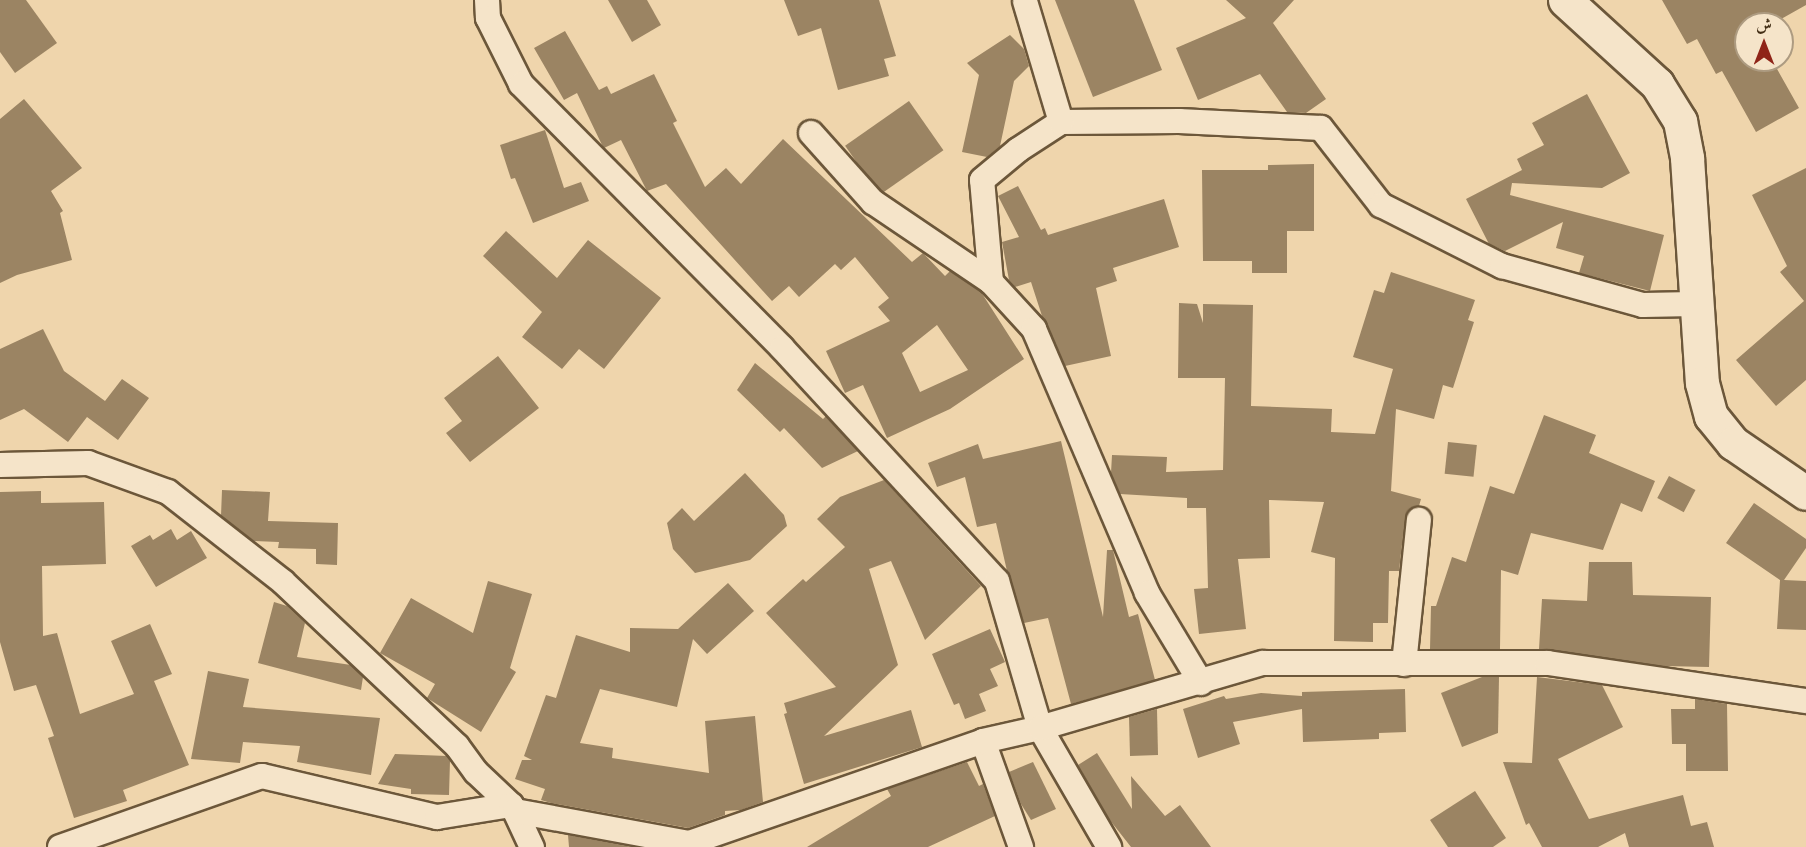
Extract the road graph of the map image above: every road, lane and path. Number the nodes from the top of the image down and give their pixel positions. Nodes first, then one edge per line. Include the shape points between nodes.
1 (487, 0) edge
2 (1566, 0) edge
3 (1025, 1) edge
4 (1061, 122) junction
5 (811, 133) dead end
6 (991, 282) junction
7 (1694, 304) junction
8 (0, 465) edge
9 (1806, 493) edge
10 (1419, 520) dead end
11 (1404, 664) junction
12 (1201, 682) junction
13 (1806, 701) edge
14 (1040, 728) junction
15 (983, 741) junction
16 (513, 808) junction
17 (690, 845) edge
18 (60, 847) edge
19 (532, 847) edge
20 (1021, 847) edge
21 (1109, 847) edge

1 - 14 street via 488,18 520,84 790,356 997,581
2 - 7 main road via 1657,84 1680,121 1686,158
3 - 4 street
4 - 6 street via 982,180
4 - 7 street via 1179,121 1321,128 1381,205 1502,266 1643,305
5 - 6 street via 873,202
6 - 12 street via 1034,329 1147,593
7 - 9 main road via 1701,383 1711,416 1733,443
8 - 16 street via 88,463 168,492 284,582 449,737 476,772
10 - 11 street
11 - 12 street via 1263,663
11 - 13 street via 1548,663
12 - 14 street
14 - 15 street
14 - 21 street
15 - 17 street
15 - 20 street
16 - 17 street
16 - 18 street via 437,817 262,776
16 - 19 street

